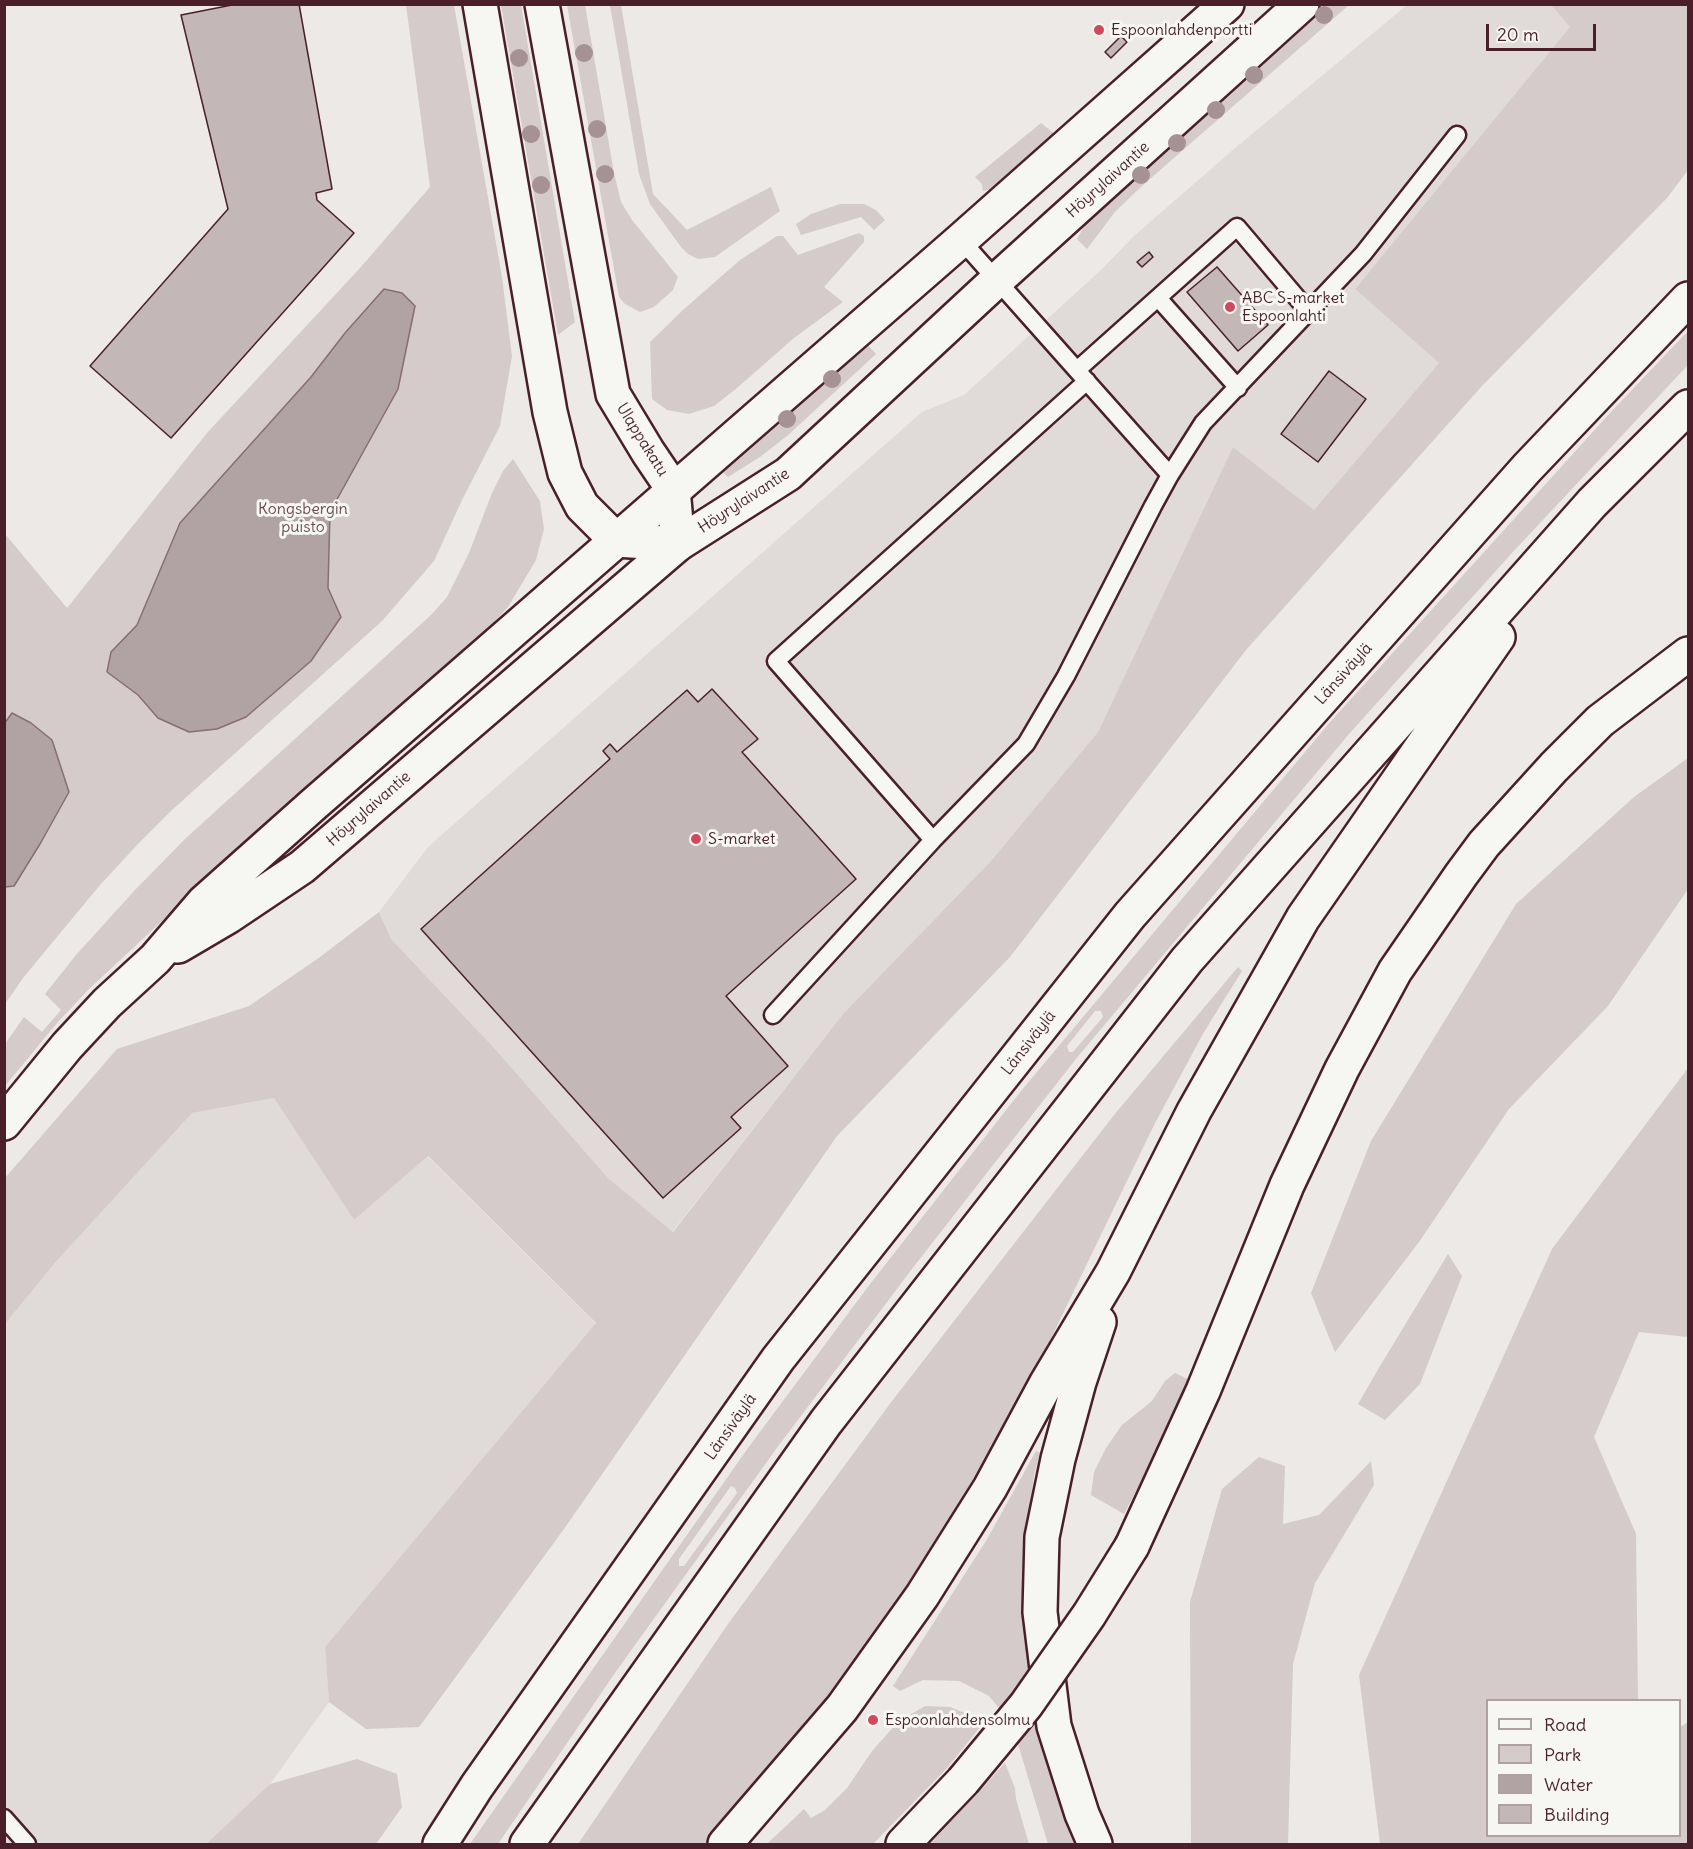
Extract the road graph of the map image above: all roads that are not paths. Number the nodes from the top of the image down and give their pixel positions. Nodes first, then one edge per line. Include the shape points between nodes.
1 (480, 4) edge
2 (542, 4) edge
3 (1227, 4) edge
4 (1302, 4) edge
5 (1457, 135) dead end
6 (961, 240) junction
7 (997, 280) junction
8 (1158, 298) junction
9 (1689, 299) edge
10 (1309, 312) junction
11 (1082, 376) junction
12 (1238, 388) junction
13 (1689, 407) edge
14 (1170, 475) junction
15 (673, 489) junction
16 (1592, 503) junction
17 (615, 540) junction
18 (678, 544) junction
19 (1689, 654) edge
20 (933, 840) junction
21 (156, 959) junction
22 (773, 1015) dead end
23 (4, 1123) edge
24 (1113, 1272) junction
25 (477, 1786) junction
26 (4, 1818) edge
27 (27, 1845) edge
28 (433, 1845) edge
29 (440, 1845) edge
30 (526, 1845) edge
31 (725, 1845) edge
32 (903, 1845) edge
33 (1095, 1845) edge

1 - 17 main road via 550,412 565,473 582,506
2 - 15 main road, Ulappakatu via 613,394
3 - 6 main road, Höyrylaivantie
4 - 7 main road, Höyrylaivantie
5 - 10 lane via 1363,254
6 - 7 lane
6 - 15 main road, Höyrylaivantie
7 - 11 lane
7 - 18 main road, Höyrylaivantie via 788,474
8 - 10 lane via 1237,227
8 - 11 lane
8 - 12 lane
9 - 25 main road, Länsiväylä via 1527,468 1130,915 778,1359
10 - 12 lane
11 - 14 lane
11 - 20 lane via 776,660
12 - 14 lane via 1203,423
13 - 16 main road
14 - 20 lane via 1066,676 1026,744
15 - 17 main road, Höyrylaivantie
15 - 18 main road, Ulappakatu
16 - 24 main road via 1303,918 1194,1111
16 - 30 main road via 1187,960 826,1422
17 - 18 main road
17 - 21 main road, Höyrylaivantie via 204,902
18 - 21 main road, Höyrylaivantie via 302,867
19 - 32 main road, bridge via 1600,721 1554,767 1478,851 1395,971 1342,1069 1287,1185 1203,1391 1132,1546 1026,1705
20 - 22 lane
21 - 23 main road, Höyrylaivantie via 107,1003
24 - 31 main road via 990,1488 922,1596 842,1708
24 - 33 main road via 1058,1459 1042,1537 1040,1612 1054,1726
25 - 28 main road
25 - 29 main road, Länsiväylä
26 - 27 lane

